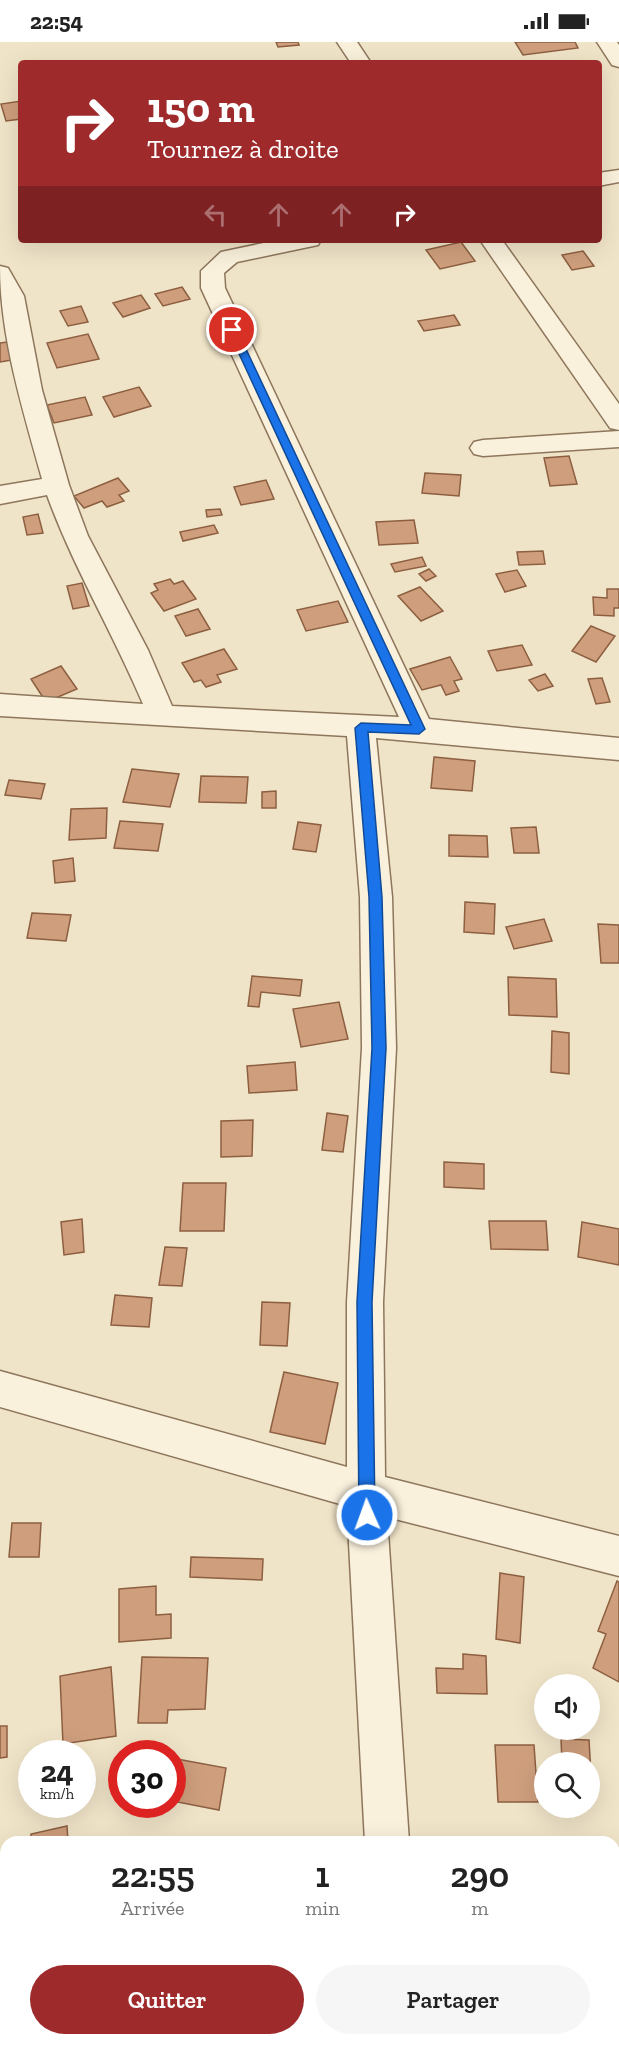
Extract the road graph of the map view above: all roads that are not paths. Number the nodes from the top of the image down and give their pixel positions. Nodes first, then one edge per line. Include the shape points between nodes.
1 (347, 42) edge
2 (607, 42) edge
3 (359, 60) edge
4 (619, 62) edge
5 (619, 176) edge
6 (602, 179) edge
7 (296, 243) edge
8 (493, 243) edge
9 (0, 273) edge
10 (619, 422) edge
11 (619, 439) edge
12 (483, 448) dead end
13 (56, 485) junction
14 (0, 495) edge
15 (0, 705) edge
16 (162, 716) junction
17 (361, 728) junction
18 (419, 729) junction
19 (619, 749) edge
20 (0, 1389) edge
21 (366, 1492) junction
22 (619, 1556) edge
23 (387, 1836) edge

1 - 3 street
2 - 4 street
5 - 6 street
7 - 18 street via 229,257 212,271 213,288
8 - 10 street
9 - 13 street via 12,296 30,390
11 - 12 street
13 - 14 street
13 - 16 street via 75,536 134,650
15 - 16 street
16 - 17 street
17 - 18 street
17 - 21 street via 376,897 379,1048 365,1302
18 - 19 street
20 - 21 street
21 - 22 street
21 - 23 street

